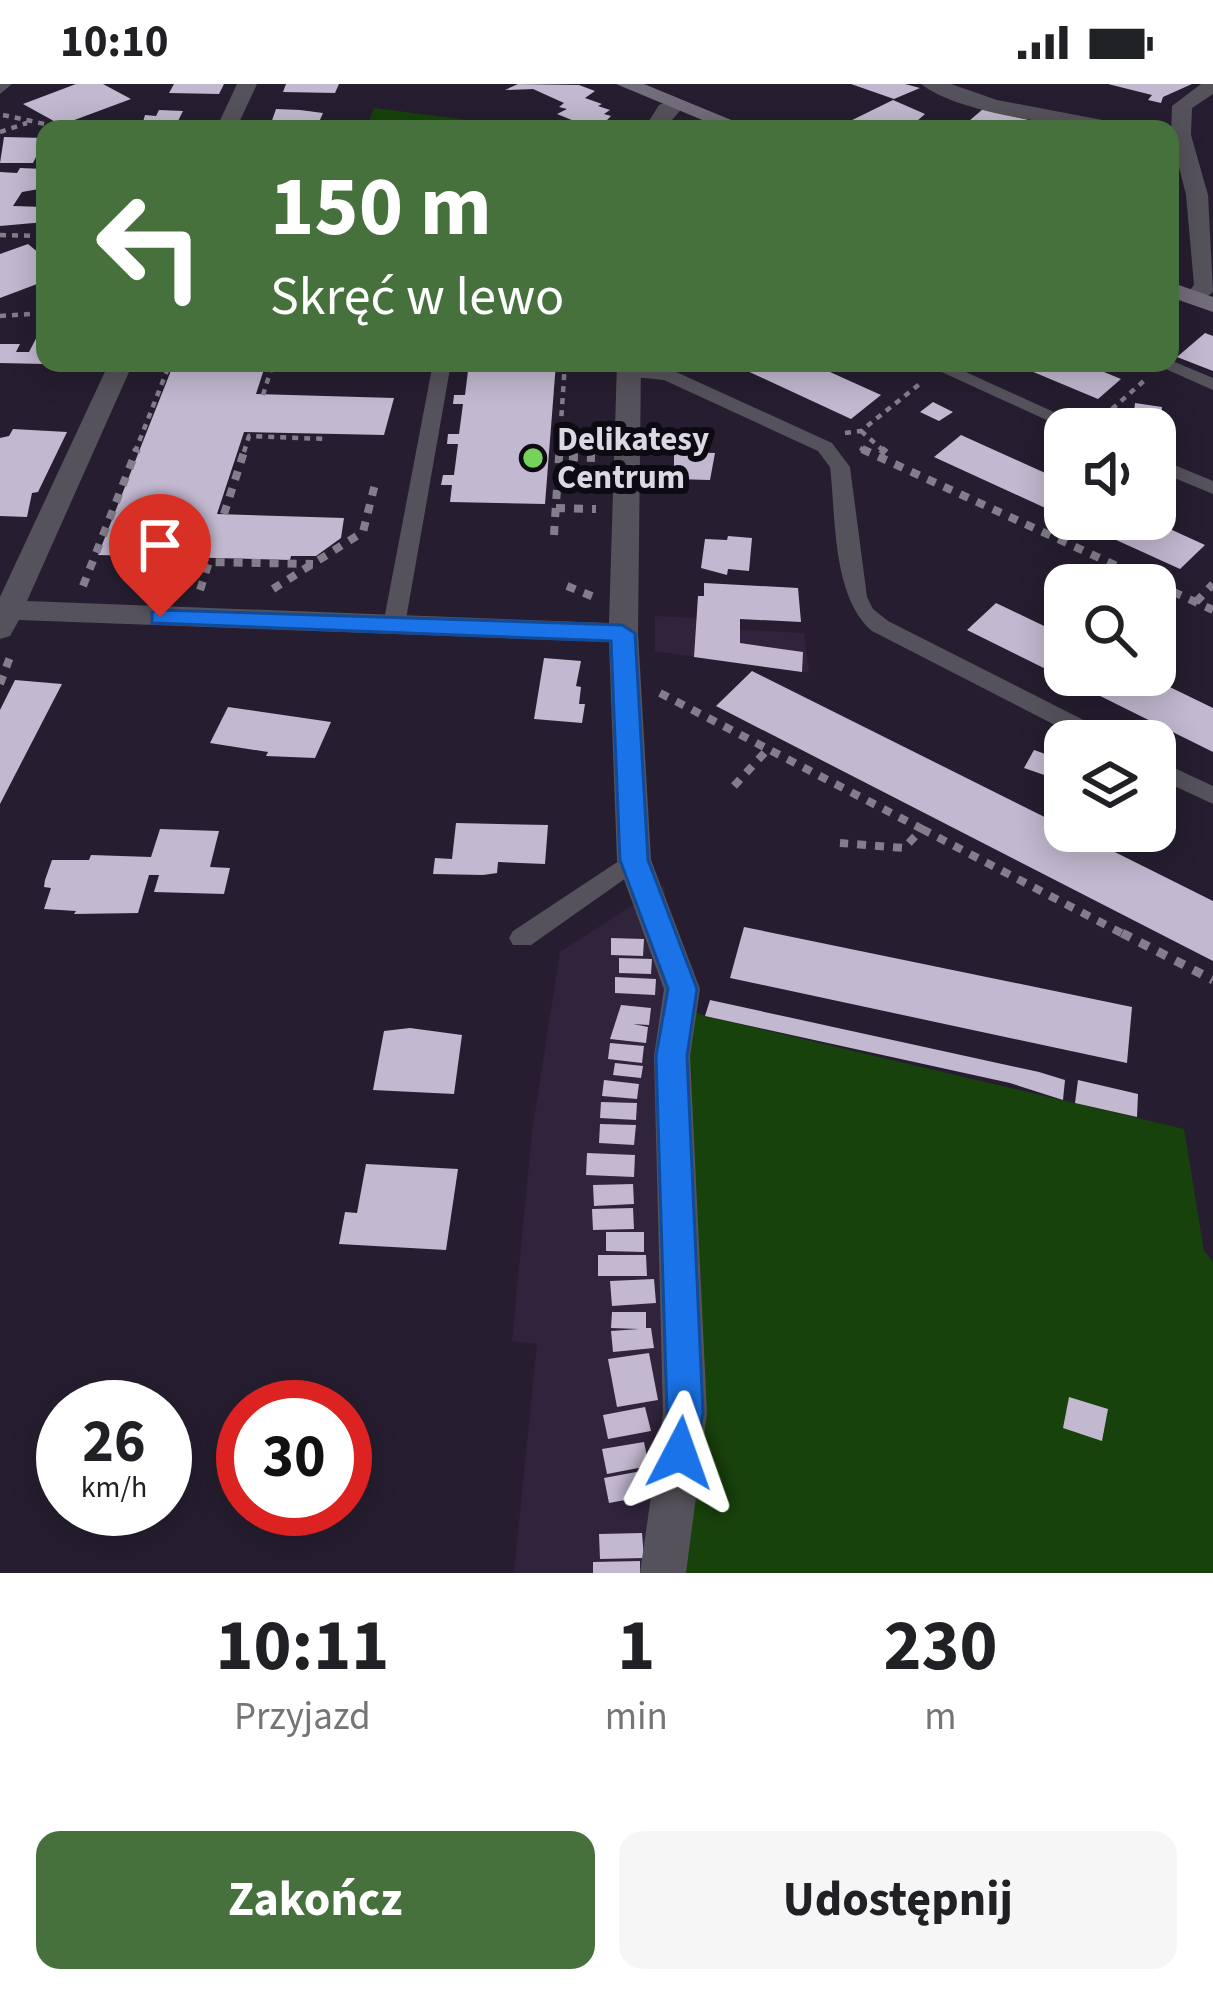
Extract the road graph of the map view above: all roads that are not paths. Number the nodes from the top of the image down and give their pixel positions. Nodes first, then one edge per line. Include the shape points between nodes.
1 (247, 84) edge
2 (626, 84) edge
3 (931, 84) edge
4 (1213, 85) edge
5 (655, 89) edge
6 (676, 104) junction
7 (230, 120) edge
8 (662, 120) edge
9 (719, 120) edge
10 (1072, 120) edge
11 (1179, 120) edge
12 (1179, 142) edge
13 (1205, 198) edge
14 (1204, 302) edge
15 (1179, 371) edge
16 (117, 372) edge
17 (440, 372) edge
18 (629, 372) edge
19 (653, 372) edge
20 (954, 372) edge
21 (1213, 384) edge
22 (1045, 408) edge
23 (1176, 472) edge
24 (1213, 488) edge
25 (5, 620) edge
26 (394, 626) junction
27 (622, 633) junction
28 (1064, 720) edge
29 (1176, 777) edge
30 (1213, 796) edge
31 (634, 860) junction
32 (522, 938) dead end
33 (663, 1573) edge

1 - 7 street
2 - 5 main road
3 - 10 street
4 - 11 street via 1182,106
5 - 6 main road
6 - 8 street
6 - 9 main road
12 - 13 street
13 - 14 street
15 - 21 lane
16 - 25 street
17 - 26 lane
18 - 27 street
19 - 28 lane via 825,447 840,467 864,613
20 - 22 lane
23 - 24 lane
25 - 26 street
26 - 27 street
27 - 31 street
29 - 30 lane
31 - 32 lane
31 - 33 street via 682,989 672,1056 685,1413

